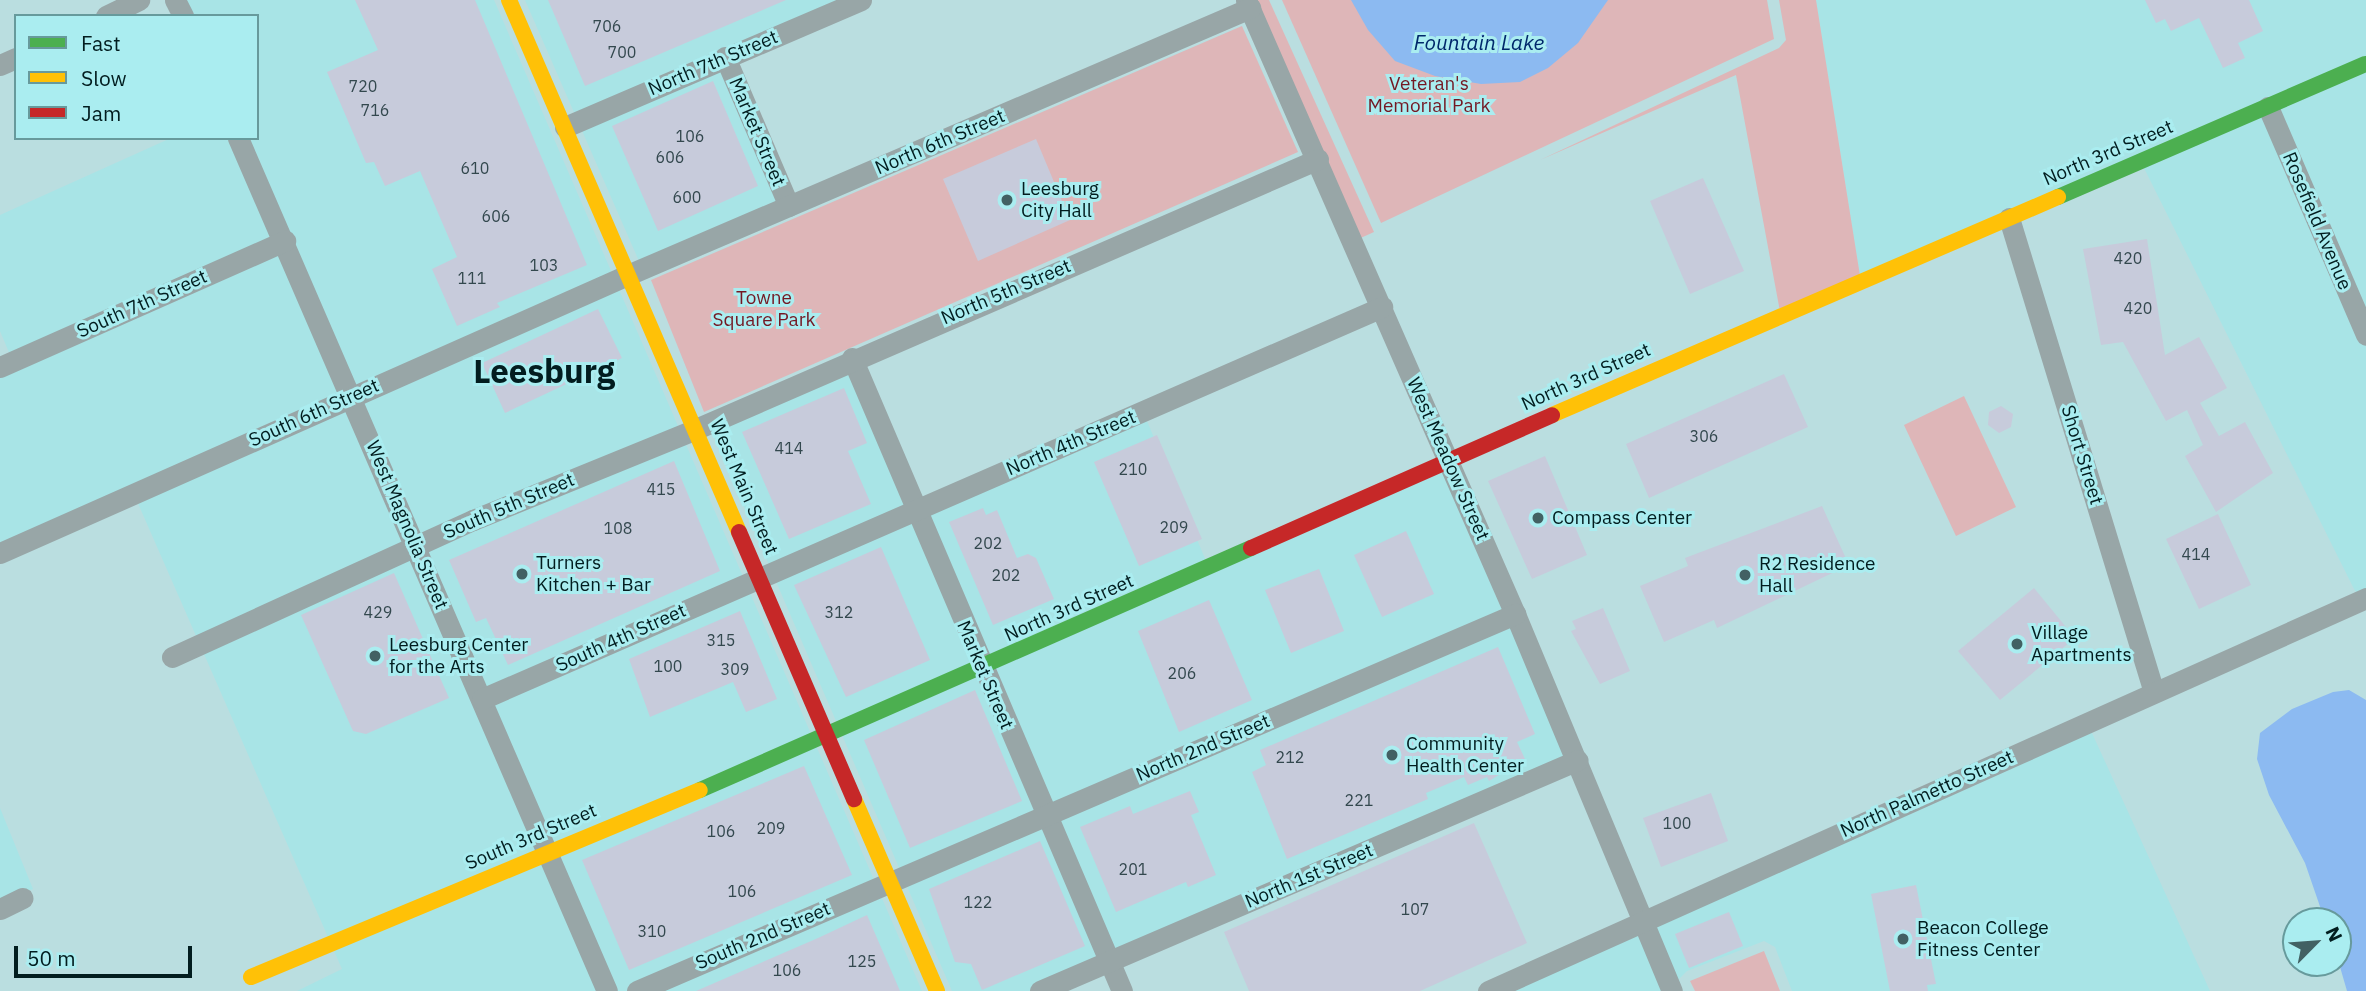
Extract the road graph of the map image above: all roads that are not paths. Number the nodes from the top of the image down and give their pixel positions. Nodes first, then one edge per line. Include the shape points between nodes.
1 (139, 0) edge
2 (509, 0) edge
3 (861, 0) edge
4 (1248, 4) edge
5 (110, 14) edge
6 (725, 57) junction
7 (2366, 64) edge
8 (2268, 107) junction
9 (565, 127) junction
10 (239, 140) edge
11 (1318, 159) junction
12 (789, 206) junction
13 (2009, 218) junction
14 (285, 241) junction
15 (630, 274) junction
16 (1381, 307) junction
17 (2366, 335) edge
18 (852, 358) junction
19 (0, 367) edge
20 (352, 396) junction
21 (696, 429) junction
22 (1448, 460) junction
23 (915, 510) junction
24 (416, 545) junction
25 (0, 553) edge
26 (760, 577) junction
27 (2366, 598) edge
28 (1515, 614) junction
29 (172, 657) dead end
30 (982, 669) junction
31 (2154, 692) junction
32 (482, 699) junction
33 (828, 737) junction
34 (1578, 760) junction
35 (1044, 816) junction
36 (548, 853) junction
37 (890, 881) junction
38 (23, 898) dead end
39 (0, 909) edge
40 (1643, 921) junction
41 (1109, 962) junction
42 (251, 977) dead end
43 (607, 991) edge
44 (637, 991) edge
45 (937, 991) edge
46 (1040, 991) edge
47 (1122, 991) edge
48 (1488, 991) edge
49 (1672, 991) edge

1 - 5 street
2 - 9 street, West Main Street
3 - 6 street, North 7th Street
4 - 11 street, West Meadow Street
4 - 12 street, North 6th Street
6 - 9 street, North 7th Street
6 - 12 street, Market Street
7 - 8 street, North 3rd Street
8 - 13 street, North 3rd Street
8 - 17 street, Rosefield Avenue
9 - 15 street, West Main Street
10 - 14 street, West Magnolia Street
11 - 16 street, West Meadow Street
11 - 18 street, North 5th Street
12 - 15 street, North 6th Street
13 - 22 street, North 3rd Street
13 - 31 street, Short Street
14 - 19 street, South 7th Street
14 - 20 street, West Magnolia Street
15 - 20 street, South 6th Street
15 - 21 street, West Main Street
16 - 22 street, West Meadow Street
16 - 23 street, North 4th Street
18 - 21 street, North 5th Street
18 - 23 street, Market Street
20 - 24 street, West Magnolia Street
20 - 25 street, South 6th Street
21 - 24 street, South 5th Street
21 - 26 street, West Main Street
22 - 28 street, West Meadow Street
22 - 30 street, North 3rd Street
23 - 26 street, North 4th Street
23 - 30 street, Market Street
24 - 29 street, South 5th Street
24 - 32 street, West Magnolia Street
26 - 32 street, South 4th Street
26 - 33 street, West Main Street
27 - 31 street, North Palmetto Street
28 - 34 street, West Meadow Street
28 - 35 street, North 2nd Street
30 - 33 street, North 3rd Street
30 - 35 street, Market Street
31 - 40 street, North Palmetto Street
32 - 36 street, West Magnolia Street
33 - 36 street, South 3rd Street
33 - 37 street, West Main Street
34 - 40 street, West Meadow Street
34 - 41 street, North 1st Street
35 - 37 street, North 2nd Street
35 - 41 street, Market Street
36 - 42 street, South 3rd Street
36 - 43 street, West Magnolia Street
37 - 44 street, South 2nd Street
37 - 45 street, West Main Street
38 - 39 street
40 - 48 street, North Palmetto Street
40 - 49 street, West Meadow Street
41 - 46 street, North 1st Street
41 - 47 street, Market Street

